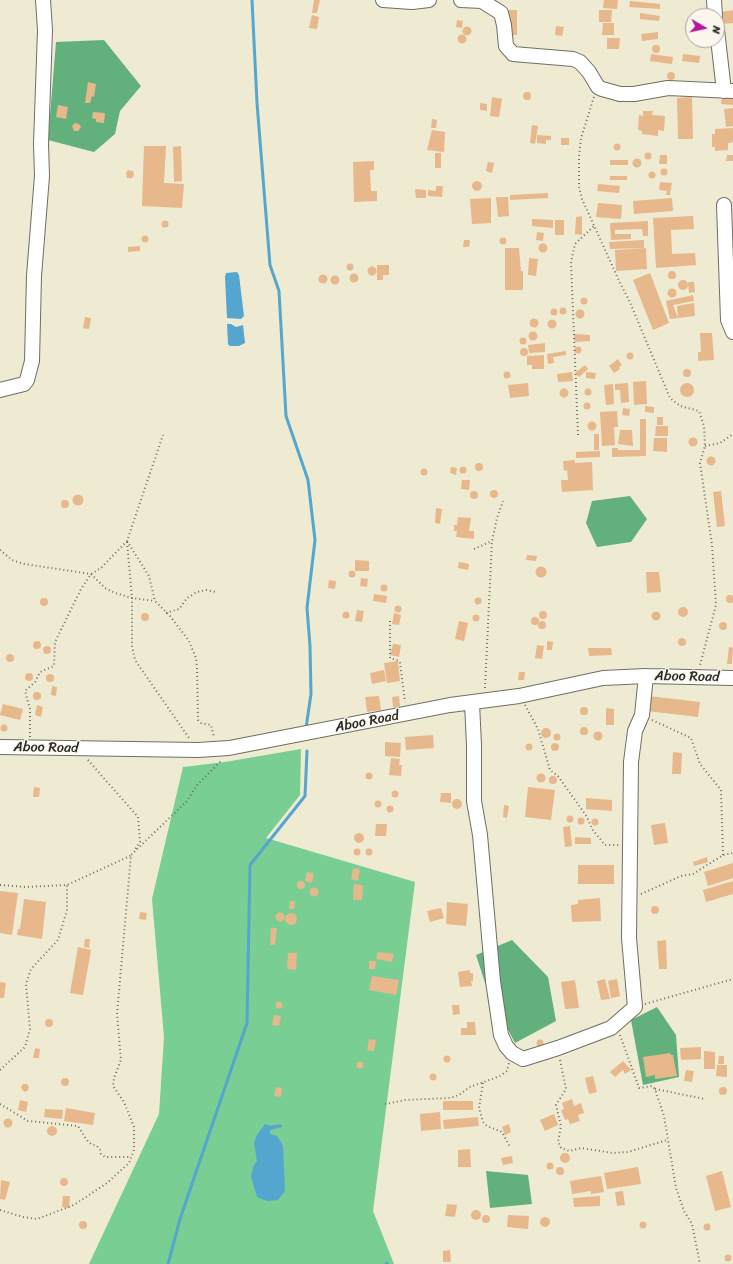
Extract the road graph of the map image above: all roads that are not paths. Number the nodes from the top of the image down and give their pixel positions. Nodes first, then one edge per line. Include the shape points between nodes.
1 (43, 0) edge
2 (383, 0) edge
3 (429, 0) edge
4 (461, 0) edge
5 (720, 48) edge
6 (728, 91) edge
7 (724, 205) dead end
8 (733, 332) edge
9 (0, 390) edge
10 (646, 676) junction
11 (733, 678) edge
12 (478, 702) junction
13 (0, 747) edge

1 - 9 street via 45,30 42,176 34,276 32,361 24,384
2 - 3 street
4 - 6 street via 482,1 501,12 506,46 513,54 573,59 580,62 589,72 598,87 620,94 668,88
5 - 6 street
7 - 8 street via 728,320
10 - 11 street, Aboo Road
10 - 12 street, Aboo Road via 603,678
10 - 12 street via 642,715 635,731 631,762 629,938 634,1007 611,1028 523,1059 512,1053 501,1035 493,981 480,835 474,801 474,745
12 - 13 street, Aboo Road via 222,748 198,750

